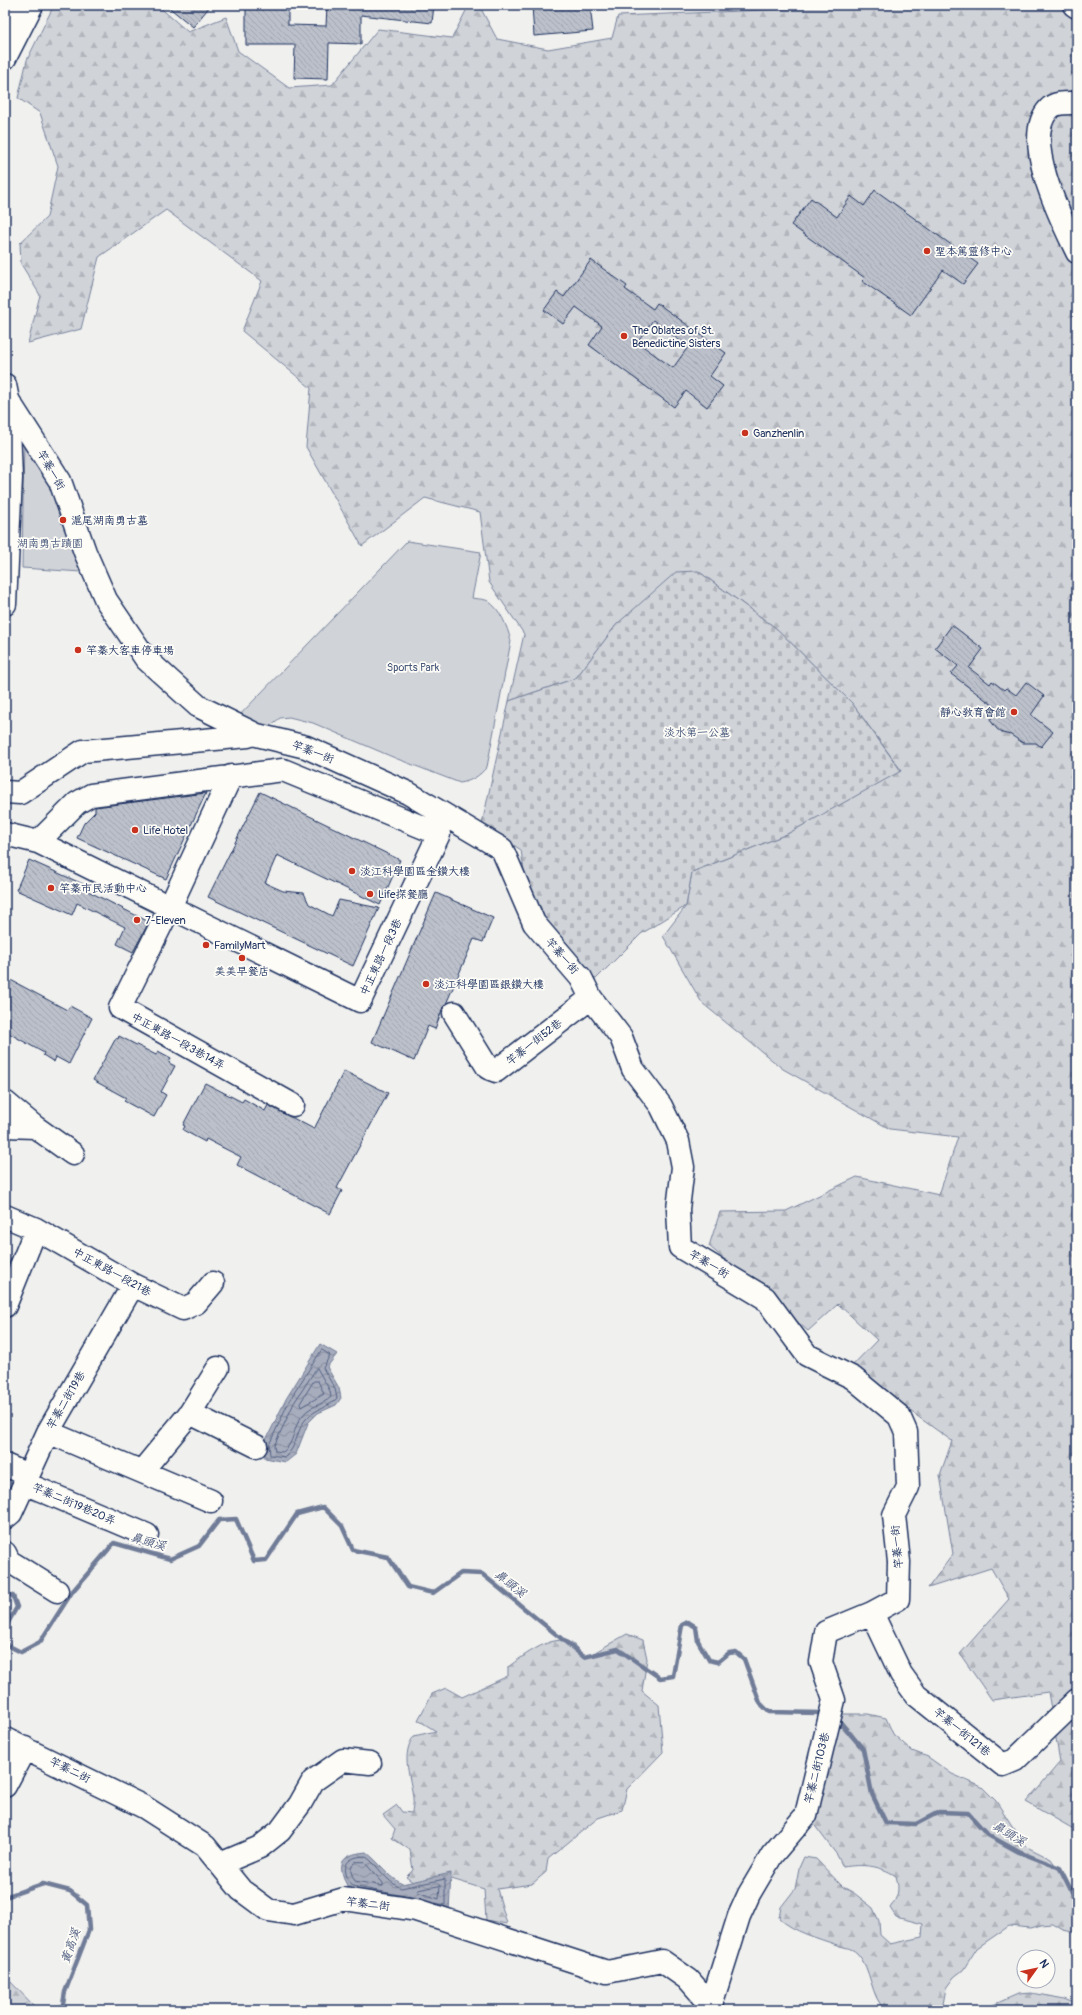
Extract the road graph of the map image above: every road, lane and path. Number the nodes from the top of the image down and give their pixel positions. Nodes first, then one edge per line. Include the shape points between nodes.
1 (12, 5) edge
2 (32, 5) edge
3 (1074, 5) edge
4 (1077, 7) edge
5 (5, 17) edge
6 (5, 58) edge
7 (1077, 104) edge
8 (1077, 252) edge
9 (7, 393) edge
10 (5, 604) edge
11 (248, 736) dead end
12 (231, 776) junction
13 (5, 792) edge
14 (5, 834) edge
15 (38, 842) junction
16 (170, 907) junction
17 (591, 998) junction
18 (454, 1014) dead end
19 (5, 1102) edge
20 (293, 1105) dead end
21 (5, 1126) edge
22 (35, 1127) junction
23 (73, 1154) dead end
24 (5, 1216) edge
25 (36, 1230) junction
26 (213, 1283) dead end
27 (133, 1285) junction
28 (5, 1306) edge
29 (218, 1368) dead end
30 (190, 1413) junction
31 (48, 1432) junction
32 (256, 1446) dead end
33 (5, 1465) edge
34 (142, 1471) junction
35 (26, 1479) junction
36 (211, 1501) dead end
37 (5, 1518) edge
38 (147, 1535) dead end
39 (5, 1553) edge
40 (57, 1591) dead end
41 (872, 1613) junction
42 (1077, 1700) edge
43 (5, 1739) edge
44 (25, 1748) junction
45 (370, 1763) dead end
46 (5, 1786) edge
47 (220, 1864) junction
48 (712, 2005) joint

1 - 5 street
2 - 6 street
3 - 4 street
7 - 8 street via 1061,103 1049,108 1042,121 1040,139 1041,166 1062,222
9 - 10 street via 11,478
9 - 17 street, 竿蓁一街 via 60,481 85,552 106,600 146,659 198,706 257,735 306,747 408,793 502,849 534,923 581,978
11 - 13 street via 83,751 20,793
12 - 15 street, 中正東路一段3巷 via 91,795 77,803
12 - 16 street
12 - 16 street, 中正東路一段3巷 via 283,770 439,834 360,1001
14 - 15 street, 中正東路一段3巷
15 - 16 street, 中正東路一段3巷
16 - 20 street, 中正東路一段3巷14弄 via 120,1008
17 - 18 street, 竿蓁一街52巷 via 496,1071 488,1068
17 - 41 street, 竿蓁一街 via 621,1038 633,1069 662,1106 678,1141 683,1167 678,1209 680,1247 765,1298 807,1355 853,1378 899,1416 906,1432 908,1487 894,1515 899,1562 898,1599
19 - 22 street
21 - 22 street
22 - 23 street
24 - 25 street, 中正東路一段21巷
25 - 27 street, 中正東路一段21巷
25 - 28 street
26 - 27 street, 中正東路一段21巷 via 196,1303 183,1309
27 - 31 street, 竿蓁二街19巷
29 - 30 street
30 - 32 street
30 - 34 street
31 - 34 street
31 - 35 street, 竿蓁二街19巷
33 - 35 street, 竿蓁二街19巷20弄
34 - 36 street
35 - 37 street, 竿蓁二街19巷 via 11,1513
35 - 38 street, 竿蓁二街19巷20弄
39 - 40 street via 9,1561
41 - 42 street, 竿蓁一街121巷 via 901,1674 916,1695 1003,1765 1015,1760
41 - 48 street, 竿蓁二街103巷 via 826,1632 821,1662 834,1700 806,1815 772,1854 749,1894 739,1916
43 - 44 street, 竿蓁二街
44 - 46 street
44 - 47 street, 竿蓁二街 via 144,1807 205,1846
45 - 47 street via 343,1760 313,1781 280,1831 260,1847
47 - 48 street, 竿蓁二街 via 241,1890 268,1910 294,1914 344,1899 416,1910 607,1972 662,1960 689,1980

